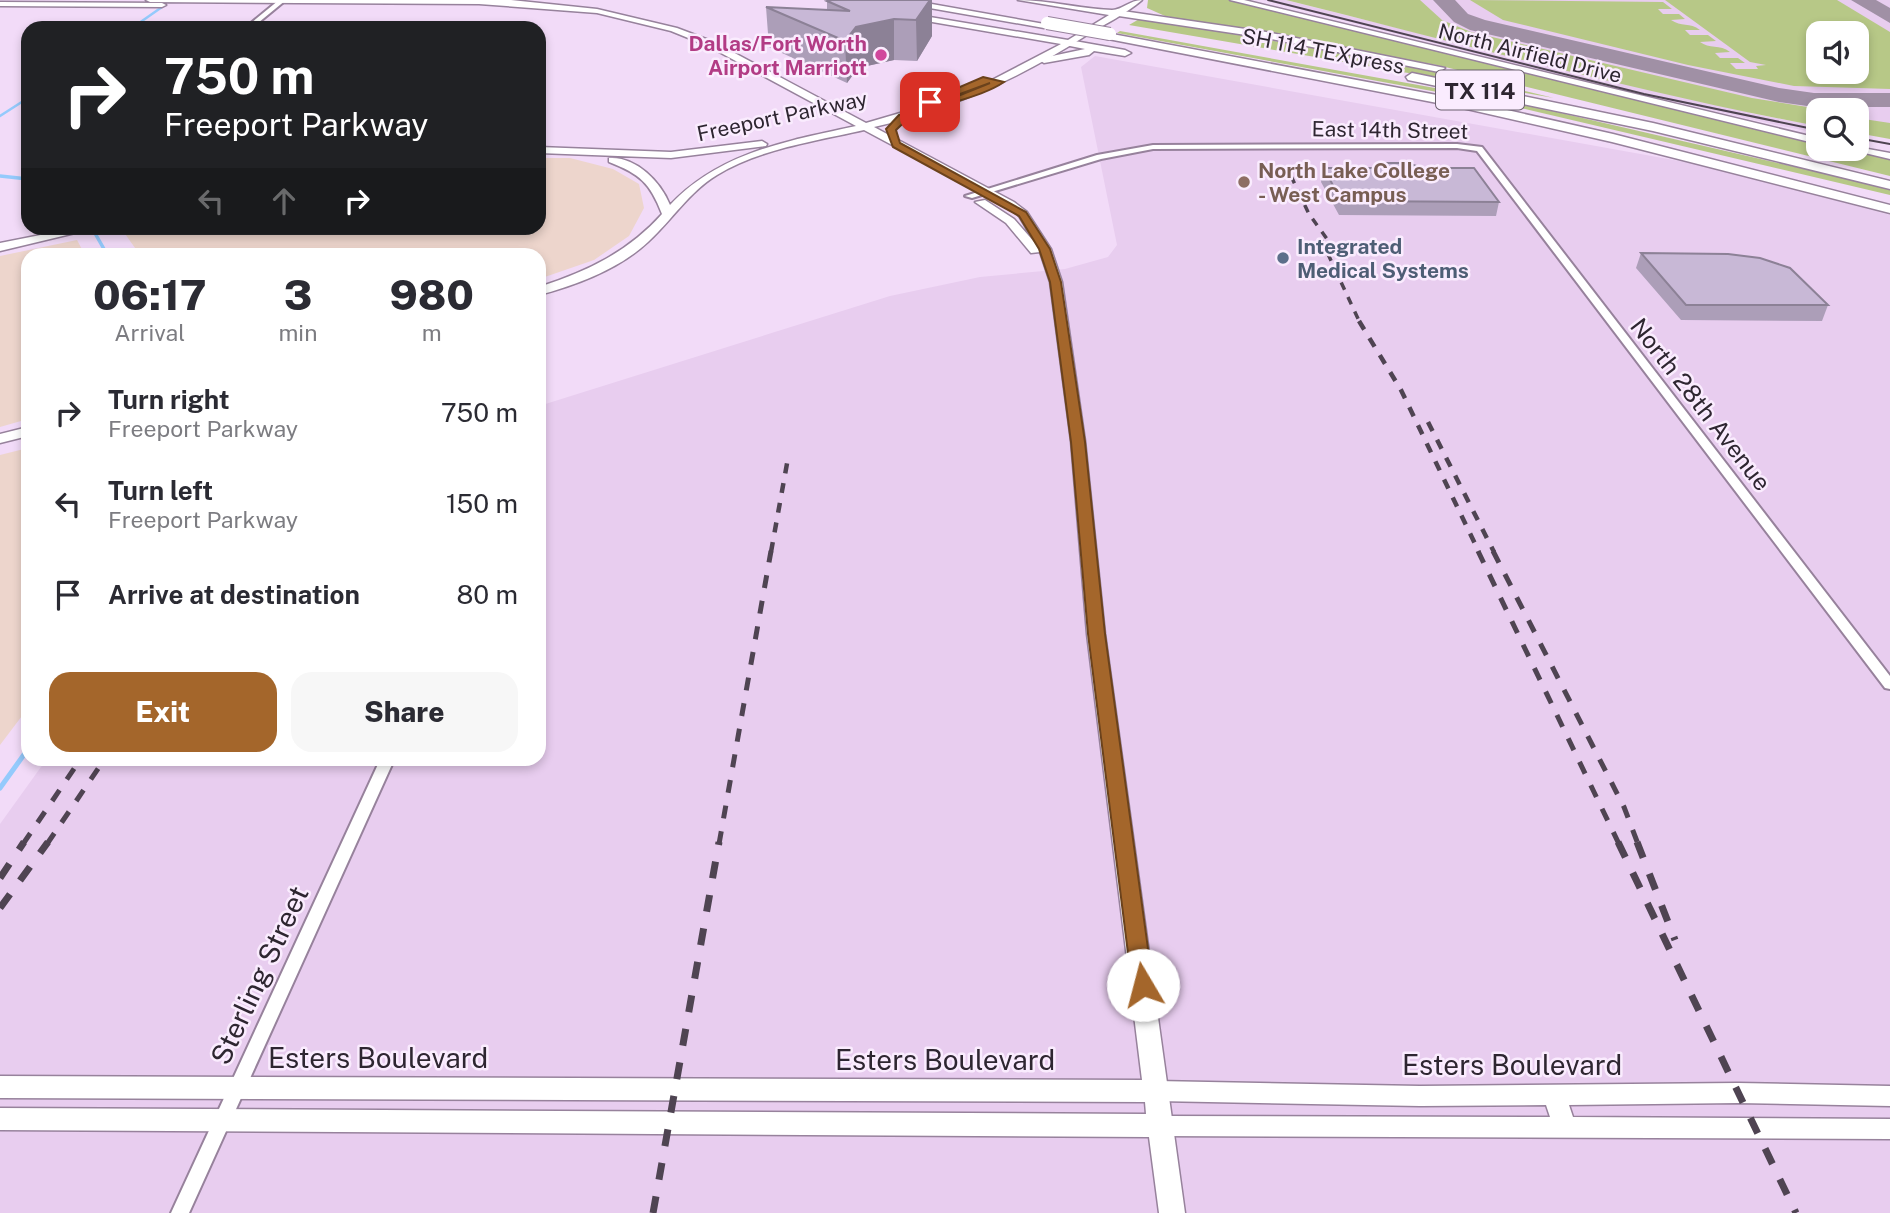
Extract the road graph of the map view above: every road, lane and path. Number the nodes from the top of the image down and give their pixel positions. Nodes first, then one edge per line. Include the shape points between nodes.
1 (150, 0) edge
2 (889, 0) edge
3 (910, 0) edge
4 (949, 0) edge
5 (1022, 0) edge
6 (1122, 0) edge
7 (1138, 0) edge
8 (1234, 0) edge
9 (1252, 0) edge
10 (281, 2) edge
11 (436, 3) edge
12 (0, 4) edge
13 (1065, 6) junction
14 (1113, 8) junction
15 (609, 9) junction
16 (1102, 11) junction
17 (598, 13) junction
18 (904, 14) edge
19 (1165, 19) junction
20 (257, 21) edge
21 (1045, 24) junction
22 (1113, 32) junction
23 (1011, 33) junction
24 (1052, 40) junction
25 (1069, 43) junction
26 (1241, 47) dead end
27 (1027, 48) dead end
28 (722, 50) junction
29 (706, 53) junction
30 (1133, 54) junction
31 (1044, 59) junction
32 (1375, 70) dead end
33 (986, 79) junction
34 (999, 82) junction
35 (902, 117) junction
36 (851, 126) junction
37 (1806, 132) edge
38 (1806, 138) edge
39 (897, 145) junction
40 (1869, 146) edge
41 (1479, 149) joint
42 (1890, 150) edge
43 (546, 151) edge
44 (1869, 152) edge
45 (590, 154) junction
46 (1676, 154) junction
47 (1890, 156) edge
48 (1835, 170) junction
49 (1890, 185) edge
50 (980, 196) junction
51 (1890, 198) edge
52 (1890, 209) edge
53 (667, 212) junction
54 (54, 235) edge
55 (0, 247) edge
56 (546, 288) edge
57 (21, 433) edge
58 (0, 439) edge
59 (1890, 685) edge
60 (384, 766) edge
61 (0, 1087) edge
62 (236, 1089) junction
63 (1157, 1091) junction
64 (1554, 1095) junction
65 (1890, 1096) edge
66 (0, 1119) edge
67 (222, 1119) junction
68 (1162, 1126) junction
69 (1565, 1127) junction
70 (1890, 1129) edge
71 (180, 1213) edge
72 (1172, 1213) edge

1 - 10 main road
2 - 21 highway, TX 114
3 - 21 highway
4 - 22 highway, TX 114 via 1058,17
5 - 13 main road
6 - 16 main road, Freeport Parkway
7 - 14 main road, Freeport Parkway
7 - 19 highway via 1145,11
8 - 38 main road, North Airfield Drive
9 - 37 main road, North Airfield Drive
10 - 11 main road
10 - 12 main road
10 - 20 street
11 - 15 main road via 533,2
11 - 17 main road
13 - 14 main road
13 - 16 main road
14 - 16 main road
14 - 19 highway
14 - 25 main road, Freeport Parkway
15 - 17 main road
15 - 28 main road via 669,24
16 - 24 main road, Freeport Parkway
17 - 29 main road via 650,26
18 - 23 main road
19 - 48 highway via 1413,63
21 - 22 highway, TX 114, bridge
22 - 26 highway, TX 114
22 - 46 highway, TX 114 via 1384,87
22 - 51 highway, SH 114 TEXpress via 1597,125
23 - 24 main road
23 - 27 main road
24 - 25 main road
24 - 33 main road, Freeport Parkway
25 - 30 highway
25 - 31 main road, Freeport Parkway
28 - 29 main road
28 - 36 main road
29 - 36 main road
30 - 31 highway via 1086,52
30 - 46 highway
31 - 34 main road, Freeport Parkway
32 - 48 highway, TX 114
33 - 34 main road
33 - 36 main road, Freeport Parkway
34 - 35 main road, Freeport Parkway
35 - 36 main road, Freeport Parkway
35 - 39 main road via 891,129
36 - 39 main road
36 - 45 main road, Freeport Parkway via 700,154
36 - 50 main road
36 - 53 main road, Freeport Parkway via 724,167
39 - 50 main road
40 - 42 main road
41 - 50 street, East 14th Street via 1153,147 1100,157
41 - 59 street, North 28th Avenue
43 - 45 main road
44 - 47 main road
45 - 53 main road via 647,175 659,188
46 - 52 highway, TX 114
48 - 49 highway, TX 114
50 - 63 main road via 1048,262 1056,282 1078,442 1096,634
53 - 56 main road, Freeport Parkway via 642,241 611,262
54 - 55 main road
57 - 58 main road
60 - 62 street, Sterling Street
61 - 62 main road, Esters Boulevard
62 - 63 main road, Esters Boulevard
62 - 67 street, Sterling Street
63 - 64 street, Esters Boulevard
63 - 68 main road
64 - 65 street, Esters Boulevard
64 - 69 street
66 - 67 main road
67 - 68 main road
67 - 71 street, Sterling Street
68 - 69 street
68 - 72 main road
69 - 70 street

